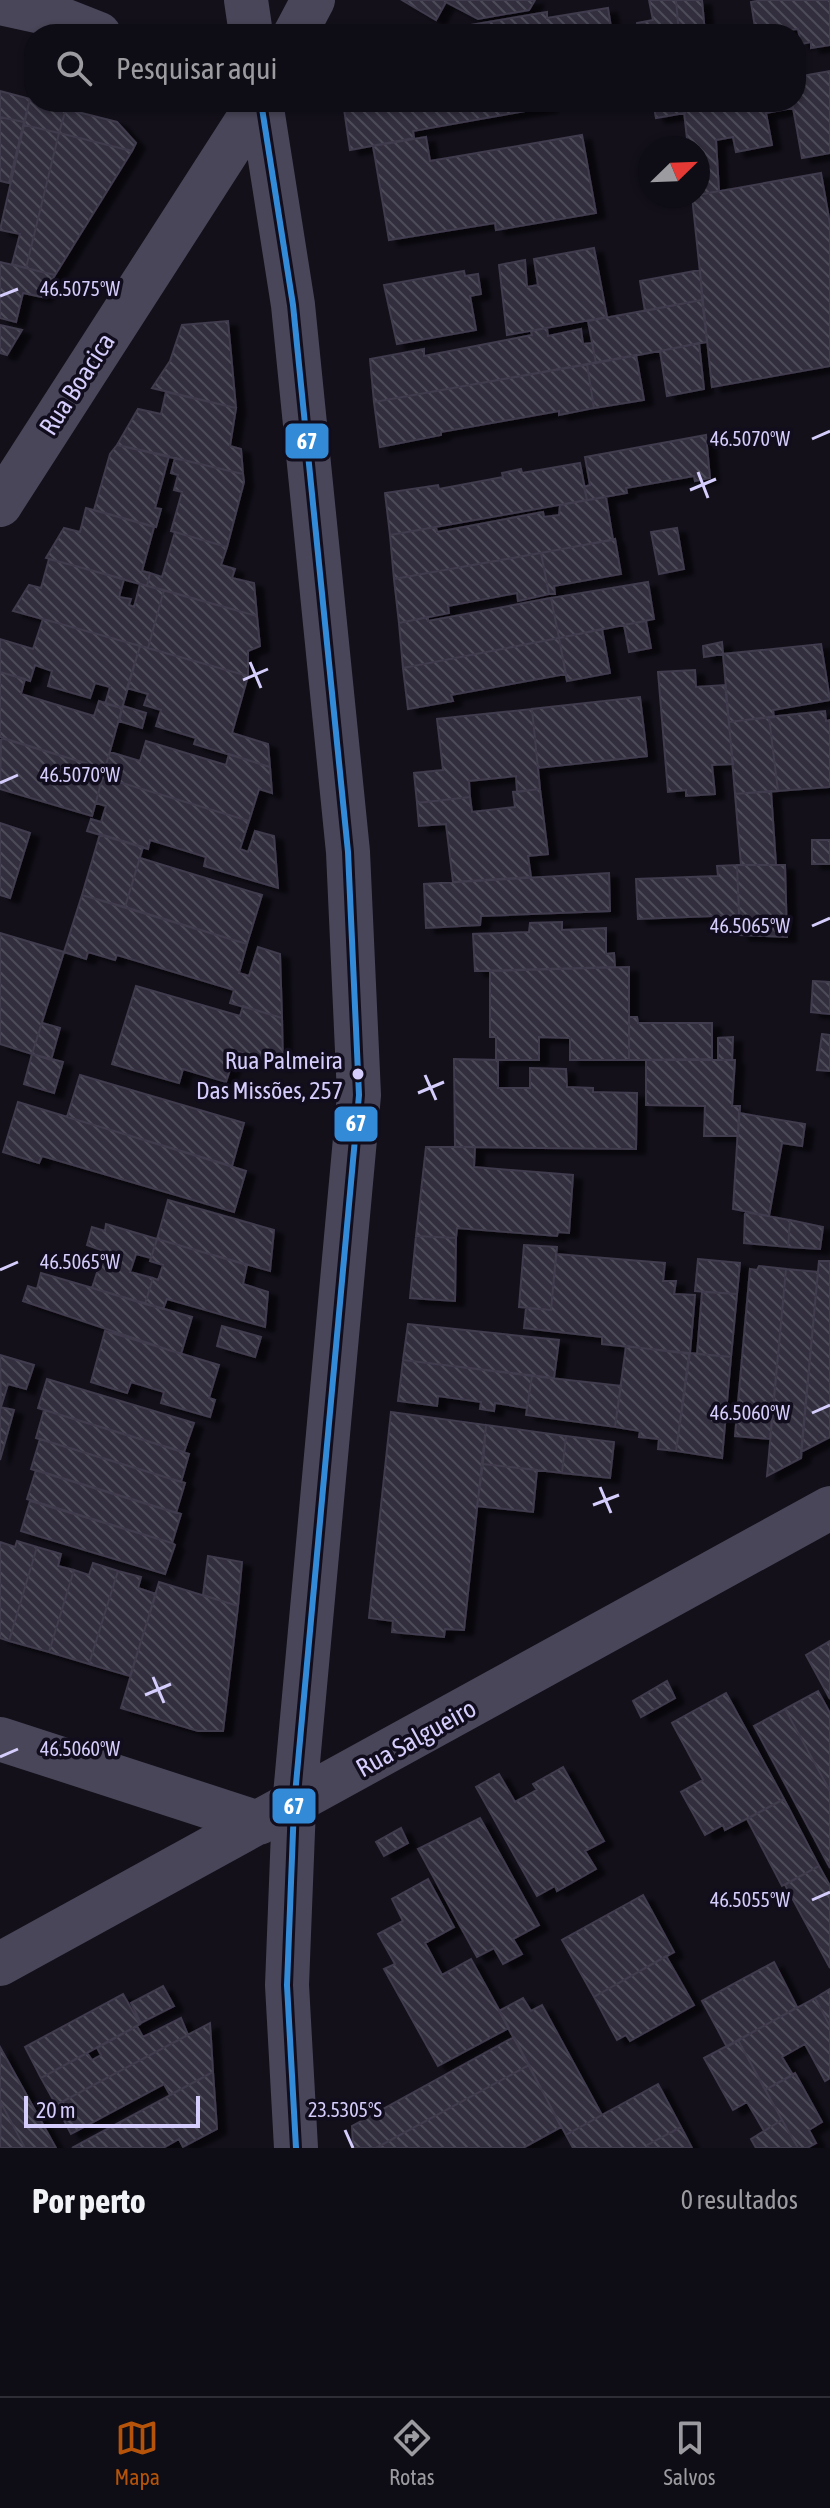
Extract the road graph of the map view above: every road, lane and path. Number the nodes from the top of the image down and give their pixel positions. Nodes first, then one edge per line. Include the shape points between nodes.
1 (246, 0) edge
2 (313, 0) edge
3 (0, 3) edge
4 (74, 24) edge
5 (250, 24) edge
6 (300, 24) edge
7 (254, 112) edge
8 (262, 112) edge
9 (0, 505) edge
10 (830, 1508) edge
11 (0, 1739) edge
12 (276, 1814) junction
13 (0, 1964) edge
14 (296, 2148) edge

1 - 5 street
2 - 6 street
3 - 4 street
7 - 9 street, Rua Boacica
8 - 12 street via 293,305 343,805 359,1095
10 - 12 street, Rua Salgueiro
11 - 12 street
12 - 13 street, Rua Salgueiro
12 - 14 street

